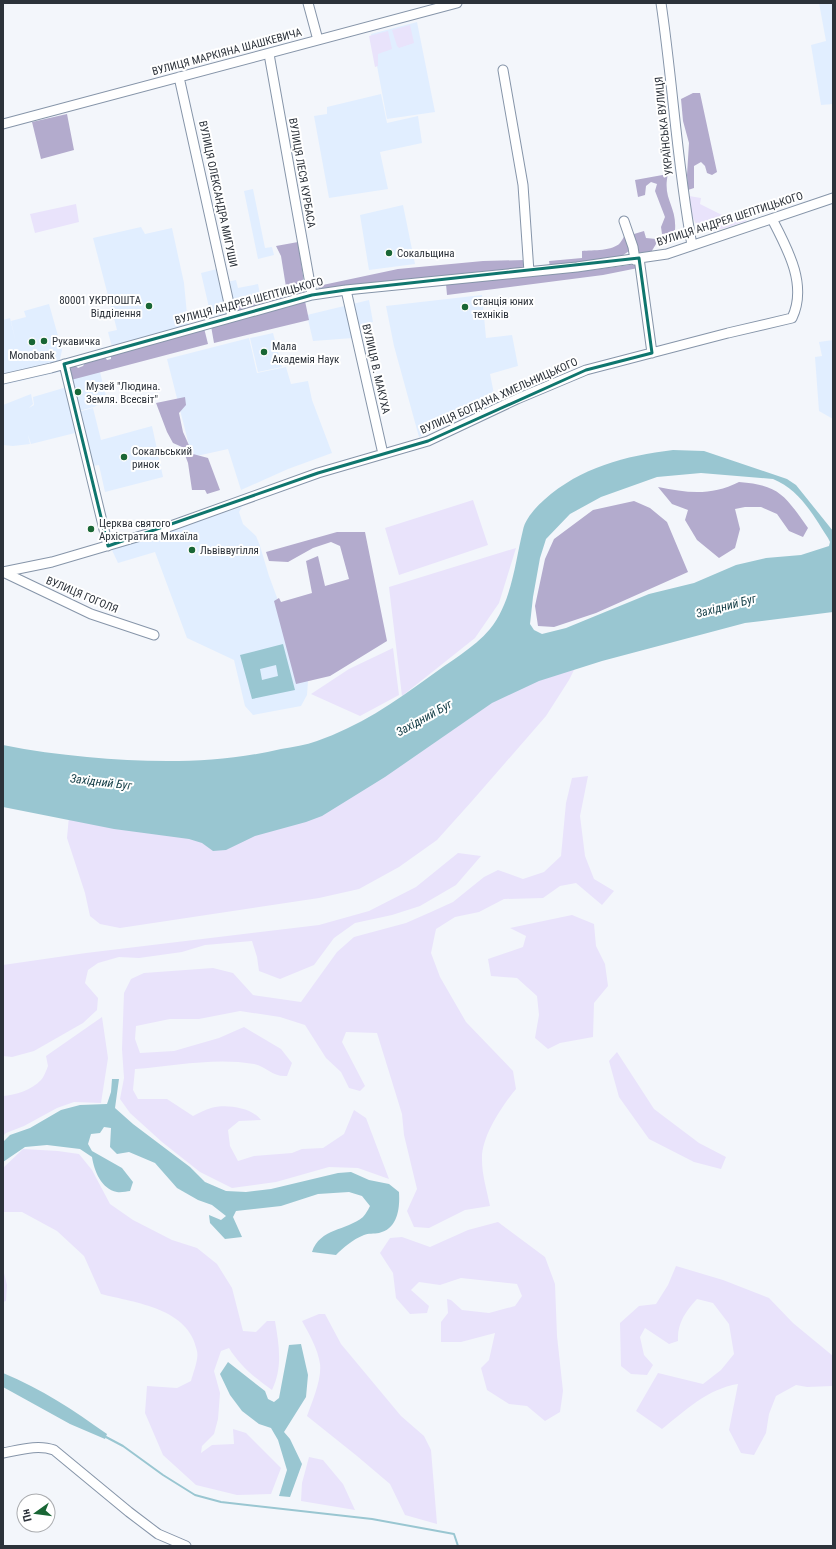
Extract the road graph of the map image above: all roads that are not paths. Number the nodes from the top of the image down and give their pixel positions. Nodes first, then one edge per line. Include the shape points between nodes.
1 (308, 3) edge
2 (457, 3) edge
3 (661, 3) edge
4 (318, 40) junction
5 (269, 54) junction
6 (503, 70) dead end
7 (179, 77) junction
8 (3, 124) edge
9 (833, 198) edge
10 (772, 219) junction
11 (624, 221) dead end
12 (692, 246) junction
13 (637, 259) junction
14 (530, 272) junction
15 (346, 290) junction
16 (312, 296) junction
17 (232, 317) junction
18 (652, 353) junction
19 (64, 364) junction
20 (3, 379) edge
21 (383, 454) junction
22 (108, 546) junction
23 (3, 572) edge
24 (154, 636) dead end
25 (3, 1453) edge
26 (186, 1546) edge

1 - 4 street
2 - 4 street, ВУЛИЦЯ МАРКІЯНА ШАШКЕВИЧА
3 - 12 street, УКРАЇНСЬКА ВУЛИЦЯ via 683,192
4 - 5 street, ВУЛИЦЯ МАРКІЯНА ШАШКЕВИЧА
5 - 7 street, ВУЛИЦЯ МАРКІЯНА ШАШКЕВИЧА
5 - 16 street, ВУЛИЦЯ ЛЕСЯ КУРБАСА
6 - 14 street via 523,185
7 - 8 street, ВУЛИЦЯ МАРКІЯНА ШАШКЕВИЧА
7 - 17 street, ВУЛИЦЯ ОЛЕКСАНДРА МИГУШИ
9 - 10 street, ВУЛИЦЯ АНДРЕЯ ШЕПТИЦЬКОГО
10 - 12 street, ВУЛИЦЯ АНДРЕЯ ШЕПТИЦЬКОГО
10 - 18 street, ВУЛИЦЯ БОГДАНА ХМЕЛЬНИЦЬКОГО via 793,261 797,308 792,318
11 - 13 street
12 - 13 street, ВУЛИЦЯ АНДРЕЯ ШЕПТИЦЬКОГО via 667,254
13 - 14 street, ВУЛИЦЯ АНДРЕЯ ШЕПТИЦЬКОГО
13 - 18 street
14 - 15 street, ВУЛИЦЯ АНДРЕЯ ШЕПТИЦЬКОГО
15 - 16 street, ВУЛИЦЯ АНДРЕЯ ШЕПТИЦЬКОГО
15 - 21 street, ВУЛИЦЯ В. МАКУХА
16 - 17 street, ВУЛИЦЯ АНДРЕЯ ШЕПТИЦЬКОГО
17 - 19 street, ВУЛИЦЯ АНДРЕЯ ШЕПТИЦЬКОГО
18 - 21 street, ВУЛИЦЯ БОГДАНА ХМЕЛЬНИЦЬКОГО via 586,370 428,441
19 - 20 street, ВУЛИЦЯ АНДРЕЯ ШЕПТИЦЬКОГО
19 - 22 street
21 - 22 street, ВУЛИЦЯ БОГДАНА ХМЕЛЬНИЦЬКОГО via 318,473
22 - 23 street, ВУЛИЦЯ БОГДАНА ХМЕЛЬНИЦЬКОГО via 52,562
23 - 24 street, ВУЛИЦЯ ГОГОЛЯ via 91,614
25 - 26 street via 37,1447 54,1450 158,1534

